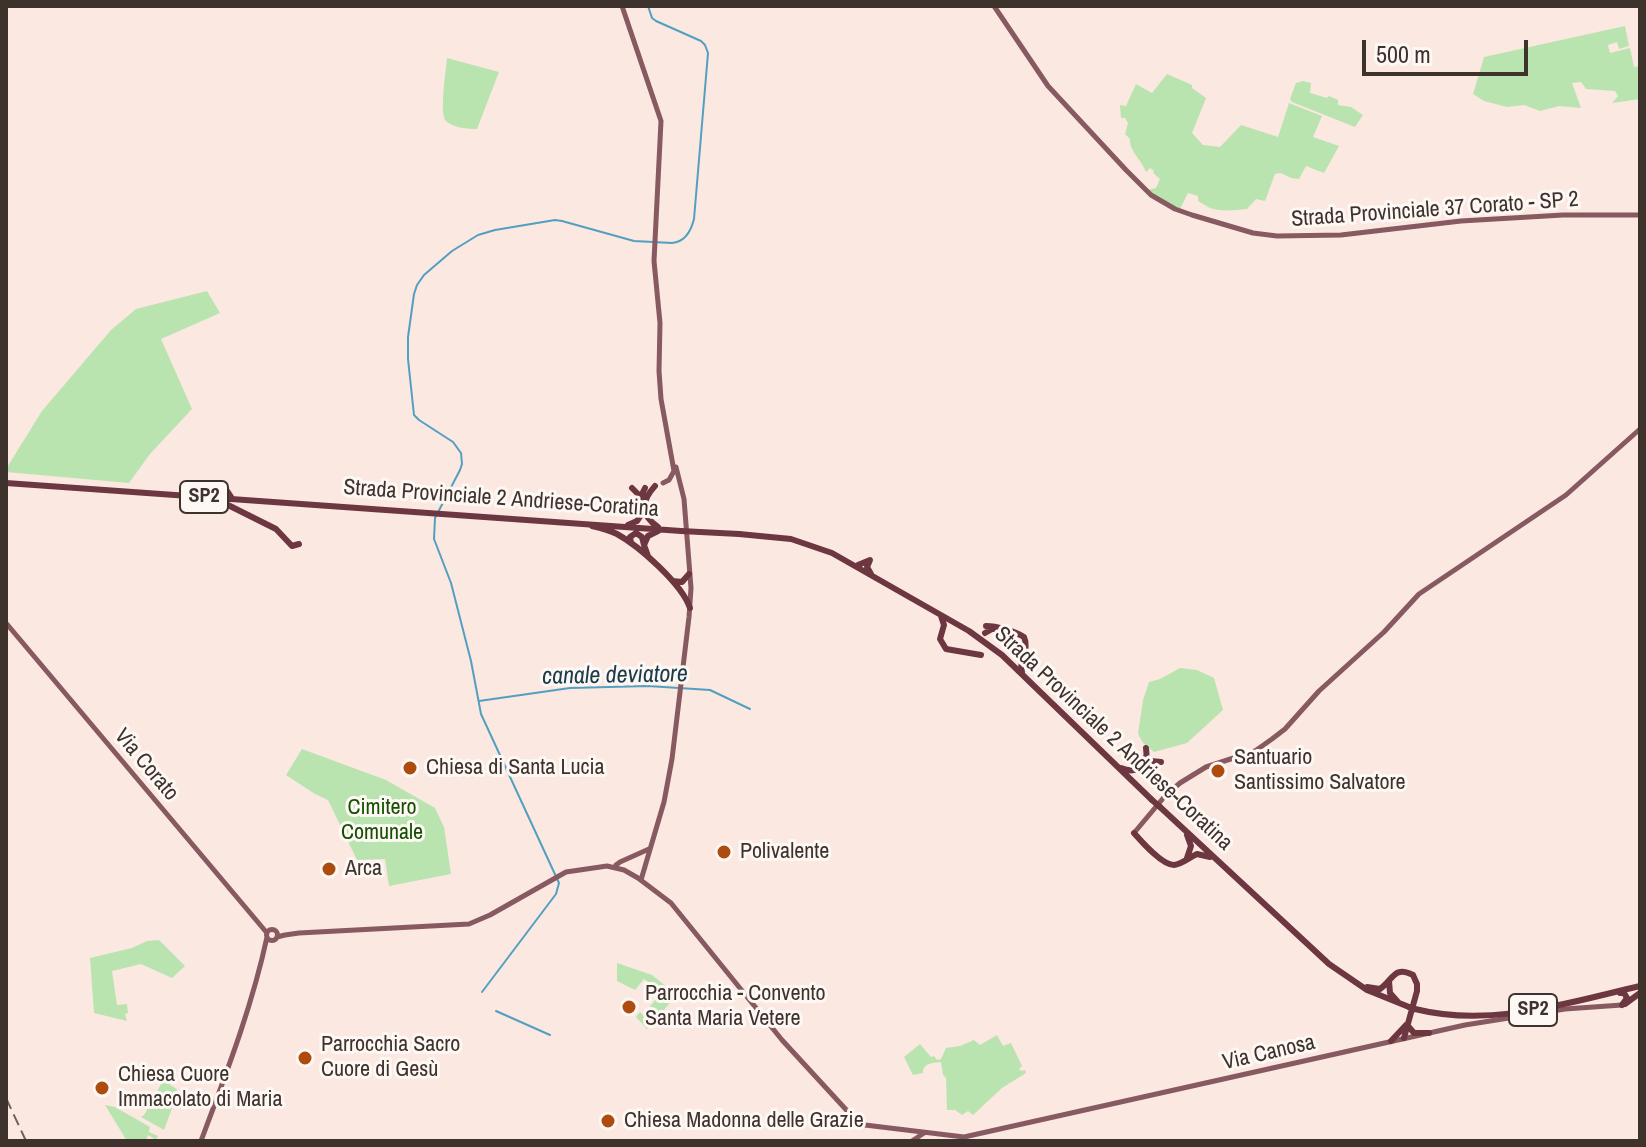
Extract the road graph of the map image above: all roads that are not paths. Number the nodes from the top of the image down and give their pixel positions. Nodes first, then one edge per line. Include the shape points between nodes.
1 (622, 6) edge
2 (994, 6) edge
3 (1640, 215) edge
4 (1640, 429) edge
5 (671, 450) junction
6 (680, 479) junction
7 (667, 482) junction
8 (6, 483) edge
9 (655, 486) junction
10 (632, 488) dead end
11 (645, 488) joint
12 (683, 495) junction
13 (209, 497) junction
14 (248, 500) junction
15 (645, 502) junction
16 (242, 511) junction
17 (573, 522) junction
18 (616, 525) junction
19 (665, 529) junction
20 (294, 543) dead end
21 (631, 543) junction
22 (644, 545) junction
23 (649, 558) junction
24 (857, 566) junction
25 (689, 574) junction
26 (872, 575) junction
27 (675, 582) junction
28 (691, 588) junction
29 (681, 590) junction
30 (690, 608) junction
31 (935, 611) junction
32 (6, 623) edge
33 (988, 627) dead end
34 (964, 628) junction
35 (943, 630) junction
36 (977, 655) dead end
37 (1002, 655) junction
38 (1023, 655) junction
39 (1023, 676) junction
40 (1146, 748) dead end
41 (1161, 762) dead end
42 (1146, 763) junction
43 (1118, 766) junction
44 (1142, 790) junction
45 (1184, 830) junction
46 (1134, 833) joint
47 (650, 849) junction
48 (1216, 860) junction
49 (1184, 861) junction
50 (616, 865) junction
51 (556, 876) junction
52 (641, 878) junction
53 (270, 934) junction
54 (1389, 981) junction
55 (1359, 985) junction
56 (1640, 986) edge
57 (1640, 993) edge
58 (1600, 995) junction
59 (1622, 1005) junction
60 (1408, 1007) junction
61 (1406, 1026) junction
62 (1429, 1033) junction
63 (1404, 1038) junction
64 (1391, 1041) junction
65 (925, 1132) junction
66 (202, 1141) edge
67 (912, 1141) edge

1 - 5 main road via 661,121 654,272 661,399
2 - 3 main road, Strada Provinciale 37 Corato - SP 2 via 1048,86 1144,189 1192,215 1277,236 1563,215
4 - 46 main road via 1566,495 1419,594 1285,729 1247,754 1213,764 1180,783
5 - 6 main road
5 - 7 main road via 674,471
6 - 7 main road
6 - 12 main road
7 - 9 main road
7 - 12 main road
8 - 13 main road, Strada Provinciale 2 Andriese-Coratina / SP2
9 - 11 main road
9 - 15 main road
10 - 15 main road
11 - 15 main road
12 - 25 main road
13 - 14 main road, Strada Provinciale 2 Andriese-Coratina / SP2
13 - 16 main road
14 - 16 main road via 240,504
14 - 17 main road, Strada Provinciale 2 Andriese-Coratina / SP2
15 - 18 main road via 637,521
15 - 19 main road via 649,520
16 - 20 main road
17 - 18 main road, Strada Provinciale 2 Andriese-Coratina / SP2
17 - 21 main road
18 - 19 main road, Strada Provinciale 2 Andriese-Coratina / SP2
19 - 22 main road via 648,536
19 - 24 main road, Strada Provinciale 2 Andriese-Coratina / SP2, bridge via 771,536 823,549
21 - 22 main road via 636,533
21 - 23 main road
22 - 23 main road
23 - 27 main road
24 - 26 main road, Strada Provinciale 2 Andriese-Coratina / SP2
24 - 26 main road via 870,560
25 - 27 main road
25 - 28 main road
26 - 31 main road, Strada Provinciale 2 Andriese-Coratina / SP2
27 - 28 main road
27 - 29 main road
28 - 29 main road
28 - 30 main road
29 - 30 main road
30 - 47 main road via 672,759
31 - 34 main road, Strada Provinciale 2 Andriese-Coratina / SP2
31 - 35 main road
32 - 53 main road, Via Corato
33 - 38 main road via 1024,637
34 - 35 main road
34 - 37 main road, Strada Provinciale 2 Andriese-Coratina / SP2
35 - 36 main road via 940,639 946,649
37 - 38 main road
37 - 39 main road, Strada Provinciale 2 Andriese-Coratina / SP2
38 - 39 main road
39 - 43 main road, Strada Provinciale 2 Andriese-Coratina / SP2
40 - 42 main road
41 - 42 main road
42 - 43 main road via 1130,771
42 - 44 main road via 1138,777
43 - 44 main road, Strada Provinciale 2 Andriese-Coratina / SP2
44 - 45 main road, Strada Provinciale 2 Andriese-Coratina / SP2, bridge
45 - 48 main road, Strada Provinciale 2 Andriese-Coratina / SP2
45 - 49 main road via 1191,846
46 - 49 main road via 1167,864
47 - 50 main road
47 - 52 main road
48 - 49 main road via 1200,854
48 - 55 main road, Strada Provinciale 2 Andriese-Coratina / SP2 via 1322,958
50 - 51 main road via 575,867
50 - 52 main road
51 - 52 main road via 611,866
51 - 53 main road via 469,924
52 - 65 main road, Via Canosa via 674,902 849,1112 865,1125
53 - 66 main road via 268,954
54 - 55 main road via 1380,989
54 - 60 main road via 1390,993
54 - 61 main road via 1401,971 1416,980
55 - 60 main road, Strada Provinciale 2 Andriese-Coratina / SP2
56 - 58 main road, Strada Provinciale 2 Andriese-Coratina / SP2
57 - 59 main road
58 - 59 main road via 1624,993
58 - 60 main road, Strada Provinciale 2 Andriese-Coratina / SP2 via 1517,1013 1463,1017
59 - 62 main road, Via Canosa via 1565,1009
61 - 62 main road via 1414,1033
61 - 63 main road
61 - 64 main road
62 - 63 main road, Via Canosa
63 - 64 main road, Via Canosa
64 - 65 main road, Via Canosa via 964,1137
65 - 67 main road

